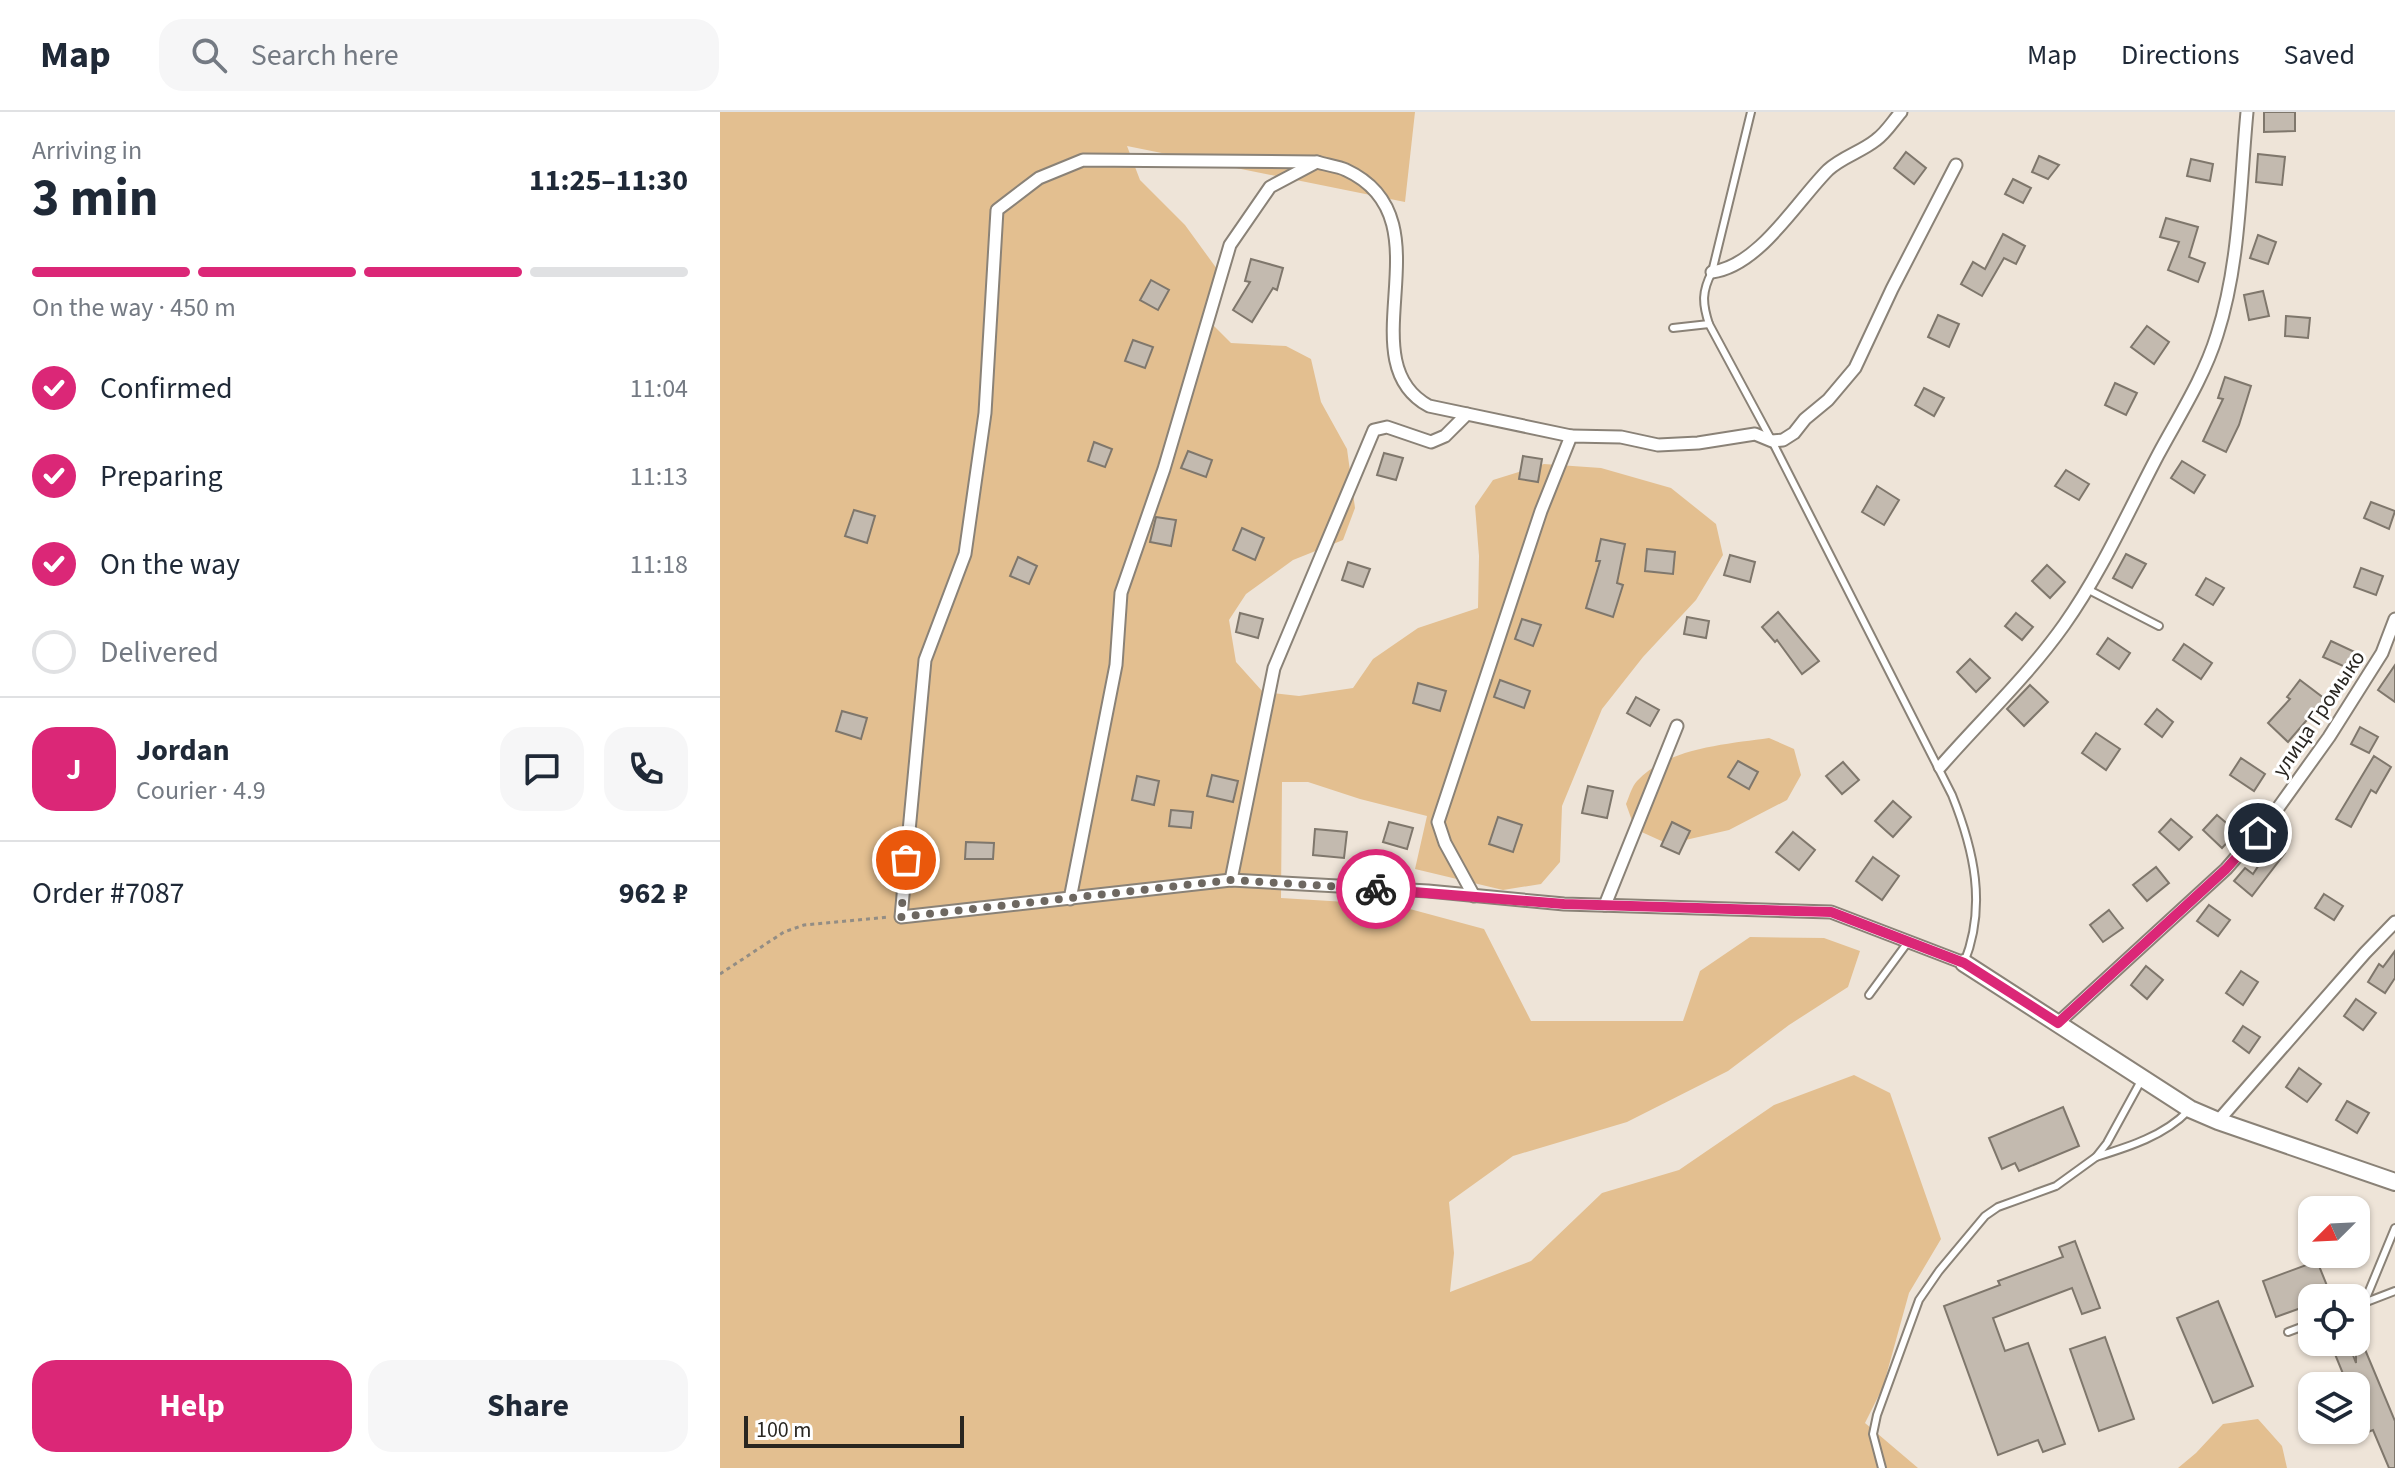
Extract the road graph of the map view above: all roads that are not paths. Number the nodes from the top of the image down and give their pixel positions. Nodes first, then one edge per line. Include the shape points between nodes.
1 (1751, 112) edge
2 (1901, 112) edge
3 (2247, 112) edge
4 (1317, 162) junction
5 (1956, 165) dead end
6 (1712, 272) junction
7 (1709, 324) junction
8 (1673, 328) dead end
9 (1467, 414) junction
10 (1571, 436) junction
11 (1772, 441) junction
12 (2087, 589) junction
13 (2395, 619) edge
14 (2159, 626) dead end
15 (1677, 726) dead end
16 (1940, 767) junction
17 (1231, 880) junction
18 (1474, 896) junction
19 (1070, 899) junction
20 (1605, 905) junction
21 (2395, 922) edge
22 (1908, 942) junction
23 (1964, 963) junction
24 (1869, 995) dead end
25 (2058, 1023) junction
26 (2142, 1079) junction
27 (2190, 1109) junction
28 (2218, 1121) junction
29 (2096, 1157) junction
30 (2395, 1182) edge
31 (2395, 1228) edge
32 (2370, 1288) edge
33 (2395, 1291) edge
34 (2370, 1301) edge
35 (2298, 1328) edge
36 (2288, 1332) dead end
37 (1882, 1468) edge

1 - 6 lane
2 - 6 street via 1879,139 1829,169 1782,226 1742,260
3 - 12 street via 2229,287 2217,336
4 - 9 street via 1365,182 1386,205 1396,228 1394,335 1396,363 1406,385 1429,406
4 - 19 street via 1270,187 1230,245 1121,593 1116,665
4 - 19 street via 1083,160 1039,178 997,210 985,413 965,554 925,660 901,917
5 - 11 street via 1855,368 1794,433
6 - 7 lane via 1702,301
7 - 8 lane
7 - 11 lane
9 - 10 street
9 - 17 street via 1431,442 1387,427 1374,430 1274,668
10 - 11 street via 1621,437 1658,445 1755,434
10 - 18 street via 1438,822
11 - 16 lane
12 - 14 lane
12 - 16 street via 2026,674
13 - 25 street, улица Громыко via 2382,653 2273,815 2226,869
15 - 20 street
16 - 23 lane via 1973,854 1976,924
17 - 18 street
17 - 19 street
18 - 20 street
20 - 22 street via 1831,912
21 - 28 street
22 - 23 street
22 - 24 lane
23 - 25 street
25 - 26 street
26 - 27 street
26 - 29 lane
27 - 28 street
27 - 29 lane via 2175,1125
28 - 30 street
29 - 37 lane via 2056,1186 1985,1216 1919,1300 1877,1415 1873,1434
31 - 32 lane
33 - 34 lane
35 - 36 lane

